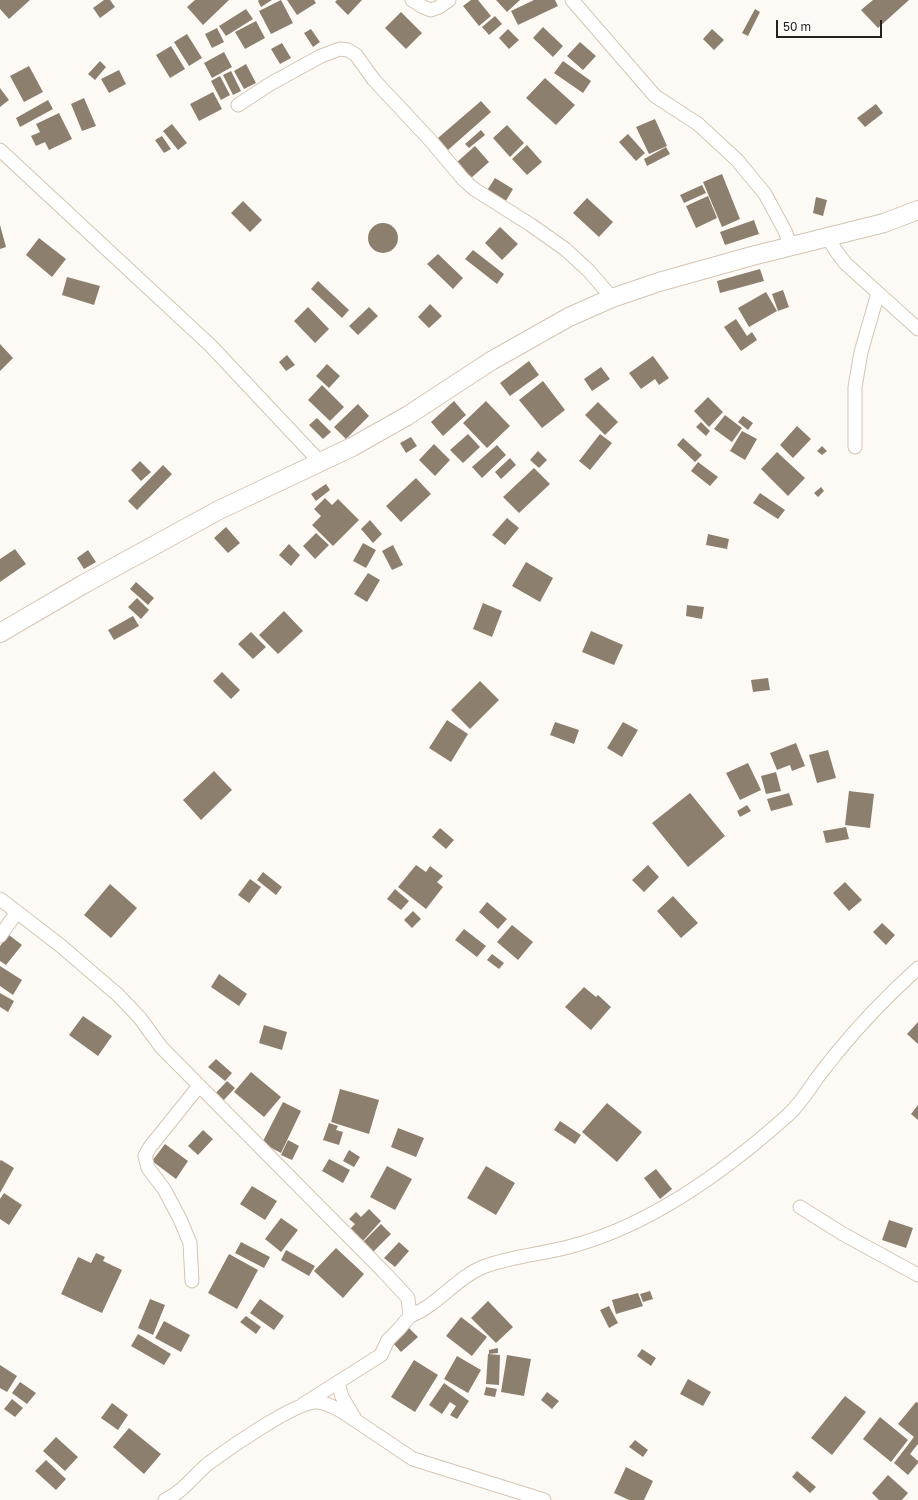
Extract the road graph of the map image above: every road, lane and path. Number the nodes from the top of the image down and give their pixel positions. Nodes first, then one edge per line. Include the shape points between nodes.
1 (412, 0) edge
2 (449, 0) edge
3 (572, 0) edge
4 (238, 105) dead end
5 (0, 150) edge
6 (918, 210) edge
7 (828, 238) junction
8 (791, 247) junction
9 (878, 293) junction
10 (612, 298) junction
11 (918, 328) edge
12 (855, 447) dead end
13 (320, 462) junction
14 (0, 633) edge
15 (0, 899) edge
16 (17, 912) junction
17 (0, 936) edge
18 (918, 968) edge
19 (200, 1086) junction
20 (800, 1207) dead end
21 (918, 1275) edge
22 (192, 1281) dead end
23 (410, 1316) junction
24 (338, 1383) junction
25 (302, 1405) junction
26 (358, 1423) junction
27 (165, 1500) edge
28 (544, 1500) edge

1 - 2 street via 431,10
3 - 8 street via 655,96 698,124 737,160 765,194
4 - 10 street via 321,56 340,49 348,50 356,55 374,80 463,179 565,249 589,271
5 - 13 street via 211,346
6 - 7 main road via 884,223
7 - 8 main road
7 - 9 street via 846,263
8 - 10 main road via 659,282
9 - 11 street
9 - 12 street via 861,352 855,387
10 - 13 main road via 569,318 491,361 407,416
13 - 14 main road via 219,510
15 - 16 street
16 - 17 street
16 - 19 street via 118,995 140,1018 161,1047
18 - 23 street via 871,1012 790,1114 730,1163 693,1189 638,1220 581,1244 482,1267 431,1306
19 - 22 street via 145,1156 148,1168 164,1189 190,1243
19 - 23 street via 408,1298
20 - 21 street
23 - 24 street via 388,1340 381,1355
24 - 25 street
24 - 26 street via 349,1412
25 - 26 street via 318,1402 332,1406
25 - 27 street via 263,1426 209,1464 184,1488
26 - 28 street via 413,1459

